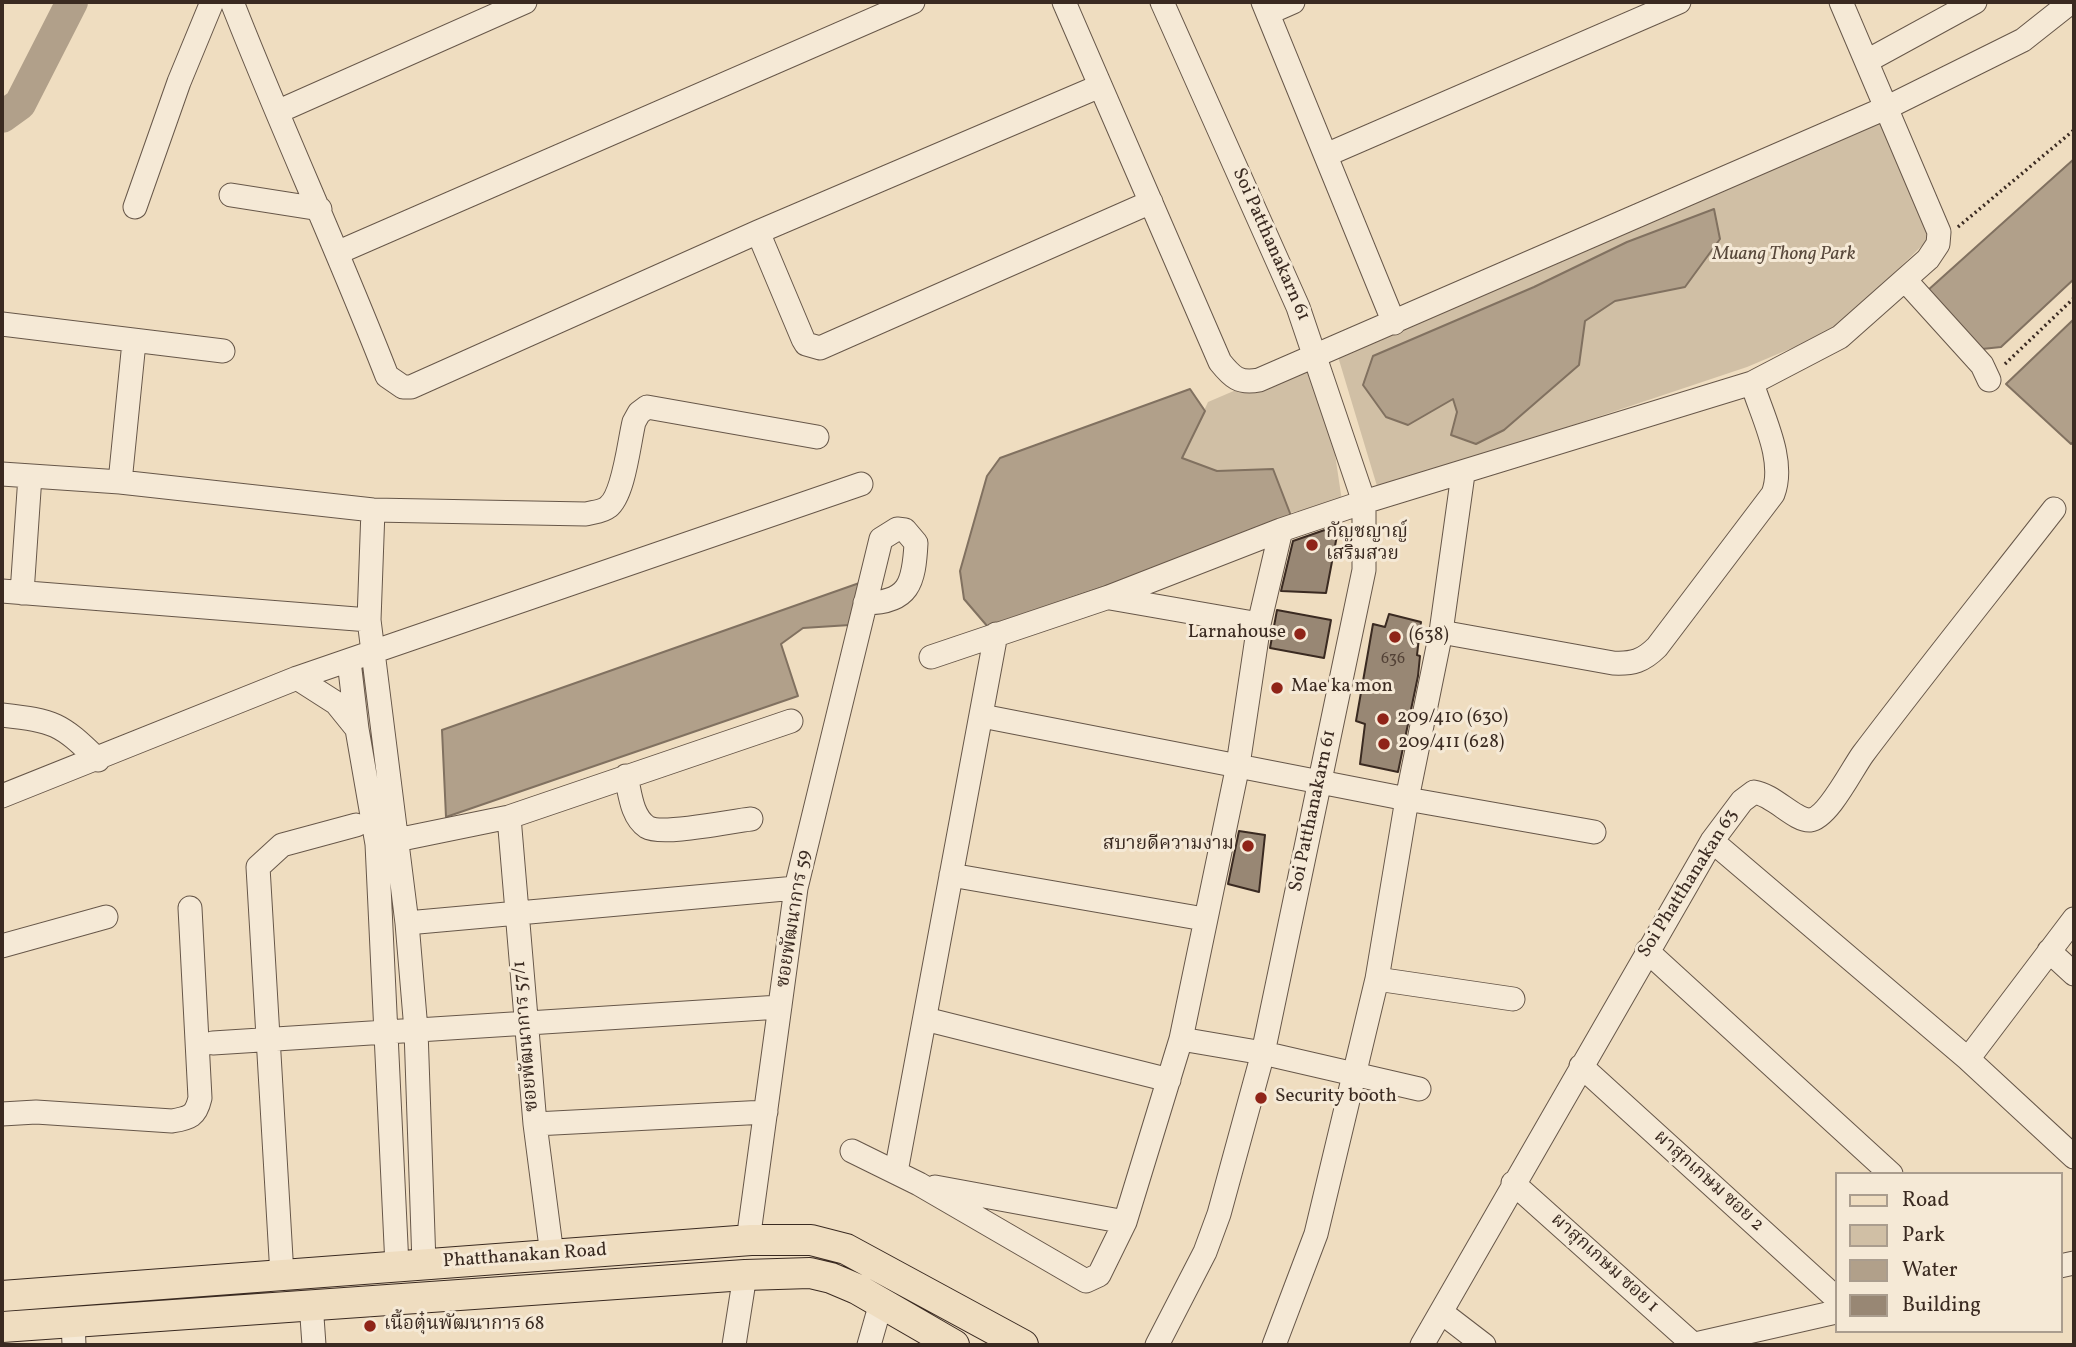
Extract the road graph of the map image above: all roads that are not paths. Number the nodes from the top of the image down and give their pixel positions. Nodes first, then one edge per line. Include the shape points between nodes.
1 (212, 2) edge
2 (232, 2) edge
3 (525, 2) edge
4 (913, 2) edge
5 (1064, 2) edge
6 (1162, 2) edge
7 (1293, 2) edge
8 (1679, 2) edge
9 (1841, 2) edge
10 (1975, 2) edge
11 (2071, 2) edge
12 (1265, 7) edge
13 (1867, 61) junction
14 (1100, 86) junction
15 (1888, 107) junction
16 (277, 112) junction
17 (1326, 155) junction
18 (230, 195) dead end
19 (1151, 202) junction
20 (135, 208) dead end
21 (320, 209) junction
22 (758, 232) junction
23 (338, 252) junction
24 (1905, 280) junction
25 (1394, 323) junction
26 (2, 324) edge
27 (134, 342) junction
28 (223, 352) dead end
29 (1317, 355) junction
30 (1997, 372) road end
31 (1752, 383) junction
32 (817, 438) dead end
33 (2, 474) edge
34 (1463, 474) junction
35 (30, 476) junction
36 (120, 482) junction
37 (861, 484) dead end
38 (1364, 502) junction
39 (2054, 509) dead end
40 (373, 510) junction
41 (1281, 530) junction
42 (12, 592) edge
43 (1109, 597) junction
44 (865, 604) dead end
45 (369, 620) junction
46 (1259, 624) junction
47 (1441, 632) junction
48 (996, 634) junction
49 (371, 651) junction
50 (931, 657) dead end
51 (349, 661) junction
52 (297, 678) junction
53 (2, 715) edge
54 (982, 716) junction
55 (791, 722) dead end
56 (357, 729) junction
57 (98, 760) junction
58 (1238, 765) junction
59 (626, 776) junction
60 (1320, 781) junction
61 (2, 796) edge
62 (1407, 799) junction
63 (509, 817) junction
64 (751, 819) dead end
65 (356, 825) dead end
66 (1594, 832) dead end
67 (1712, 841) junction
68 (386, 842) junction
69 (951, 875) junction
70 (796, 888) junction
71 (190, 908) dead end
72 (517, 913) junction
73 (106, 917) dead end
74 (1204, 919) junction
75 (2074, 919) edge
76 (407, 923) junction
77 (2, 946) edge
78 (1647, 951) junction
79 (2049, 951) junction
80 (2074, 974) edge
81 (1377, 979) junction
82 (1513, 999) dead end
83 (780, 1007) junction
84 (925, 1020) junction
85 (526, 1021) junction
86 (416, 1030) junction
87 (385, 1032) junction
88 (1181, 1039) junction
89 (269, 1041) junction
90 (213, 1043) dead end
91 (1263, 1053) junction
92 (1969, 1059) junction
93 (1581, 1066) junction
94 (1356, 1074) junction
95 (1169, 1080) junction
96 (1419, 1089) dead end
97 (766, 1112) junction
98 (2, 1114) edge
99 (535, 1124) junction
100 (852, 1150) dead end
101 (2074, 1157) edge
102 (896, 1172) junction
103 (1889, 1172) edge
104 (1514, 1183) junction
105 (919, 1184) junction
106 (1125, 1222) junction
107 (751, 1240) junction
108 (552, 1255) junction
109 (410, 1265) junction
110 (296, 1274) junction
111 (745, 1275) junction
112 (2, 1296) edge
113 (1834, 1296) edge
114 (312, 1303) junction
115 (881, 1303) junction
116 (1441, 1311) junction
117 (1834, 1312) edge
118 (2, 1327) edge
119 (74, 1333) edge
120 (314, 1345) edge
121 (734, 1345) edge
122 (869, 1345) edge
123 (954, 1345) edge
124 (1023, 1345) edge
125 (1157, 1345) edge
126 (1274, 1345) edge
127 (1422, 1345) edge
128 (1484, 1345) edge
129 (1693, 1345) edge

1 - 20 street
2 - 16 street
3 - 16 street
4 - 23 street
5 - 14 street
6 - 29 street, Soi Patthanakarn 61
7 - 12 street
8 - 17 street
9 - 13 street
10 - 13 street
11 - 15 street via 2023,40
12 - 17 street
13 - 15 street
14 - 19 street
14 - 22 street
15 - 24 street via 1939,232 1938,244 1928,259
15 - 25 street
16 - 21 street
17 - 25 street
18 - 21 street
19 - 22 street via 820,348 806,344
19 - 29 street via 1220,362 1231,376 1244,383 1259,380
21 - 23 street
22 - 23 street via 411,387 387,376
24 - 30 street via 1982,365
24 - 31 street via 1840,337
25 - 29 street
26 - 27 street
27 - 28 street
27 - 36 street
29 - 38 street, Soi Patthanakarn 61
31 - 34 street
31 - 47 street via 1779,480 1773,494 1644,659 1613,663
32 - 40 street via 647,408 634,422 614,500 599,511
33 - 35 street
34 - 38 street
34 - 47 street
35 - 36 street
35 - 42 street
36 - 40 street
37 - 49 street
38 - 41 street
38 - 60 street, Soi Patthanakarn 61 via 1364,570
39 - 67 street, Soi Phatthanakan 63 via 1861,757 1821,816 1800,817 1768,794 1754,792
40 - 45 street
41 - 43 street
41 - 46 street
42 - 45 street
43 - 46 street
43 - 48 street
44 - 70 street, ซอยพัฒนาการ 59
45 - 49 street
46 - 58 street
47 - 62 street
48 - 50 street
48 - 54 street
49 - 51 street
49 - 68 street
51 - 52 street
51 - 56 street
52 - 56 street via 336,704
52 - 57 street
53 - 57 street via 64,728
54 - 58 street
54 - 69 street
55 - 59 street
56 - 68 street
57 - 61 street
58 - 60 street
58 - 74 street
59 - 63 street
59 - 64 street via 639,819 649,828
60 - 62 street
60 - 91 street, Soi Patthanakarn 61
62 - 66 street
62 - 81 street
63 - 68 street
63 - 72 street, ซอยพัฒนาการ 57/1
65 - 89 street via 282,845 258,867
67 - 78 street, Soi Phatthanakan 63
67 - 92 street
68 - 76 street
68 - 87 street
69 - 74 street
69 - 84 street
70 - 72 street
70 - 83 street, ซอยพัฒนาการ 59
71 - 98 street via 197,1111 190,1118 172,1121
72 - 76 street
72 - 85 street, ซอยพัฒนาการ 57/1
73 - 77 street
74 - 88 street
75 - 79 street
76 - 86 street
78 - 93 street, Soi Phatthanakan 63
78 - 103 street
79 - 80 street
79 - 92 street
81 - 82 street
81 - 94 street
83 - 85 street
83 - 97 street, ซอยพัฒนาการ 59
84 - 95 street
84 - 102 street
85 - 86 street
85 - 99 street, ซอยพัฒนาการ 57/1
86 - 87 street
86 - 109 street
87 - 89 street
87 - 109 street
88 - 91 street
88 - 95 street
89 - 90 street
89 - 110 street
91 - 94 street
91 - 125 street, Soi Patthanakarn 61 via 1219,1214 1205,1252
92 - 101 street
93 - 104 street, Soi Phatthanakan 63
93 - 113 street, ผาสุกเกษม ซอย 2
94 - 96 street
94 - 126 street via 1317,1234
95 - 106 street
97 - 99 street
97 - 107 street, ซอยพัฒนาการ 59
99 - 108 street, ซอยพัฒนาการ 57/1
100 - 102 street
102 - 105 street
104 - 116 street, Soi Phatthanakan 63
104 - 129 street, ผาสุกเกษม ซอย 1
105 - 106 street
105 - 106 street via 1086,1281 1099,1275
107 - 108 main road, Phatthanakan Road
107 - 124 main road, Phatthanakan Road via 811,1240 846,1249
108 - 109 main road, Phatthanakan Road
109 - 110 main road, Phatthanakan Road
110 - 112 main road, Phatthanakan Road
110 - 114 main road
111 - 114 main road, Phatthanakan Road
111 - 115 main road, Phatthanakan Road via 810,1273 831,1278
111 - 121 street
114 - 119 main road, Phatthanakan Road
114 - 120 street
115 - 122 street
115 - 123 main road, Phatthanakan Road
116 - 127 street, Soi Phatthanakan 63
116 - 128 street
117 - 129 street
118 - 119 main road, Phatthanakan Road

